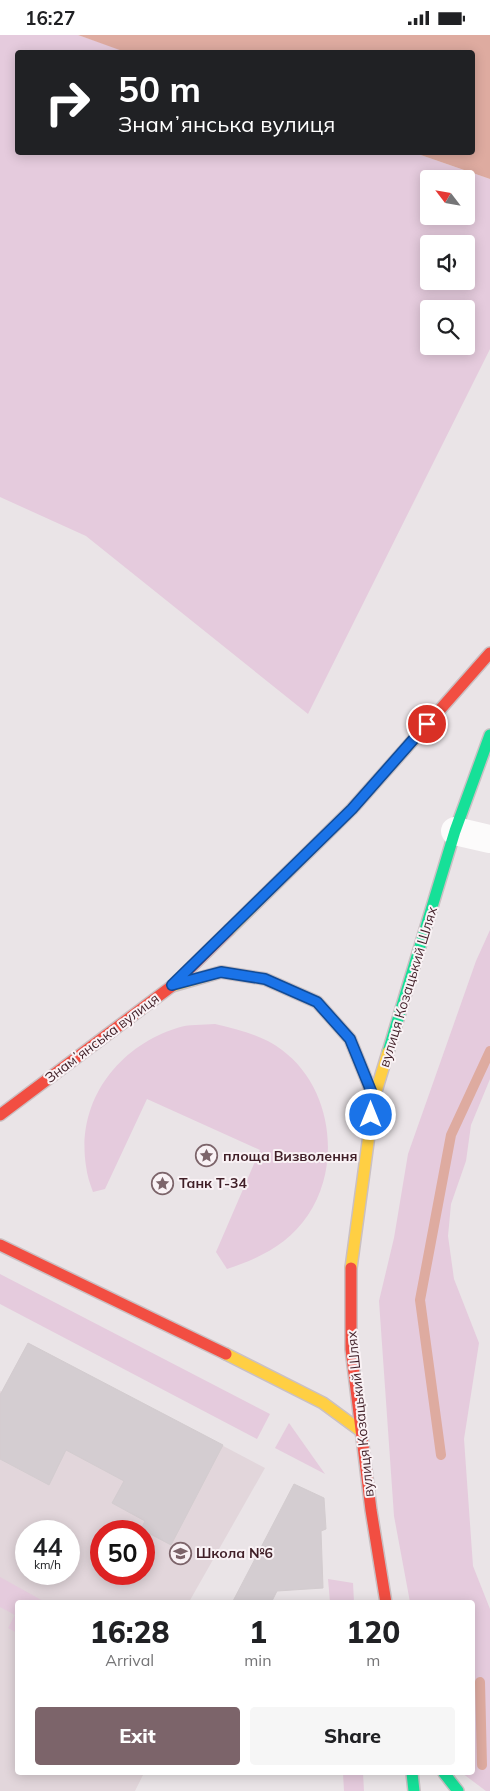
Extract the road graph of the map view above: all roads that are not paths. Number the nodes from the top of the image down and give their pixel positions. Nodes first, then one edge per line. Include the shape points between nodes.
1 (490, 653) edge
2 (490, 735) edge
3 (455, 831) junction
4 (490, 839) edge
5 (172, 985) junction
6 (374, 1098) junction
7 (0, 1115) edge
8 (0, 1245) edge
9 (361, 1431) junction
10 (386, 1600) edge
11 (412, 1775) edge
12 (446, 1775) edge
13 (414, 1791) edge
14 (458, 1791) edge

1 - 5 main road, Знамʼянська вулиця via 352,809
2 - 3 main road, вулиця Козацький Шлях
3 - 4 street
3 - 6 main road, вулиця Козацький Шлях
5 - 6 main road via 221,972 265,979 317,1002 350,1039
5 - 7 main road, Знамʼянська вулиця
6 - 9 main road, вулиця Козацький Шлях via 351,1257 351,1349
8 - 9 main road via 172,1326 323,1403
9 - 10 main road, вулиця Козацький Шлях
11 - 13 main road
12 - 14 main road

